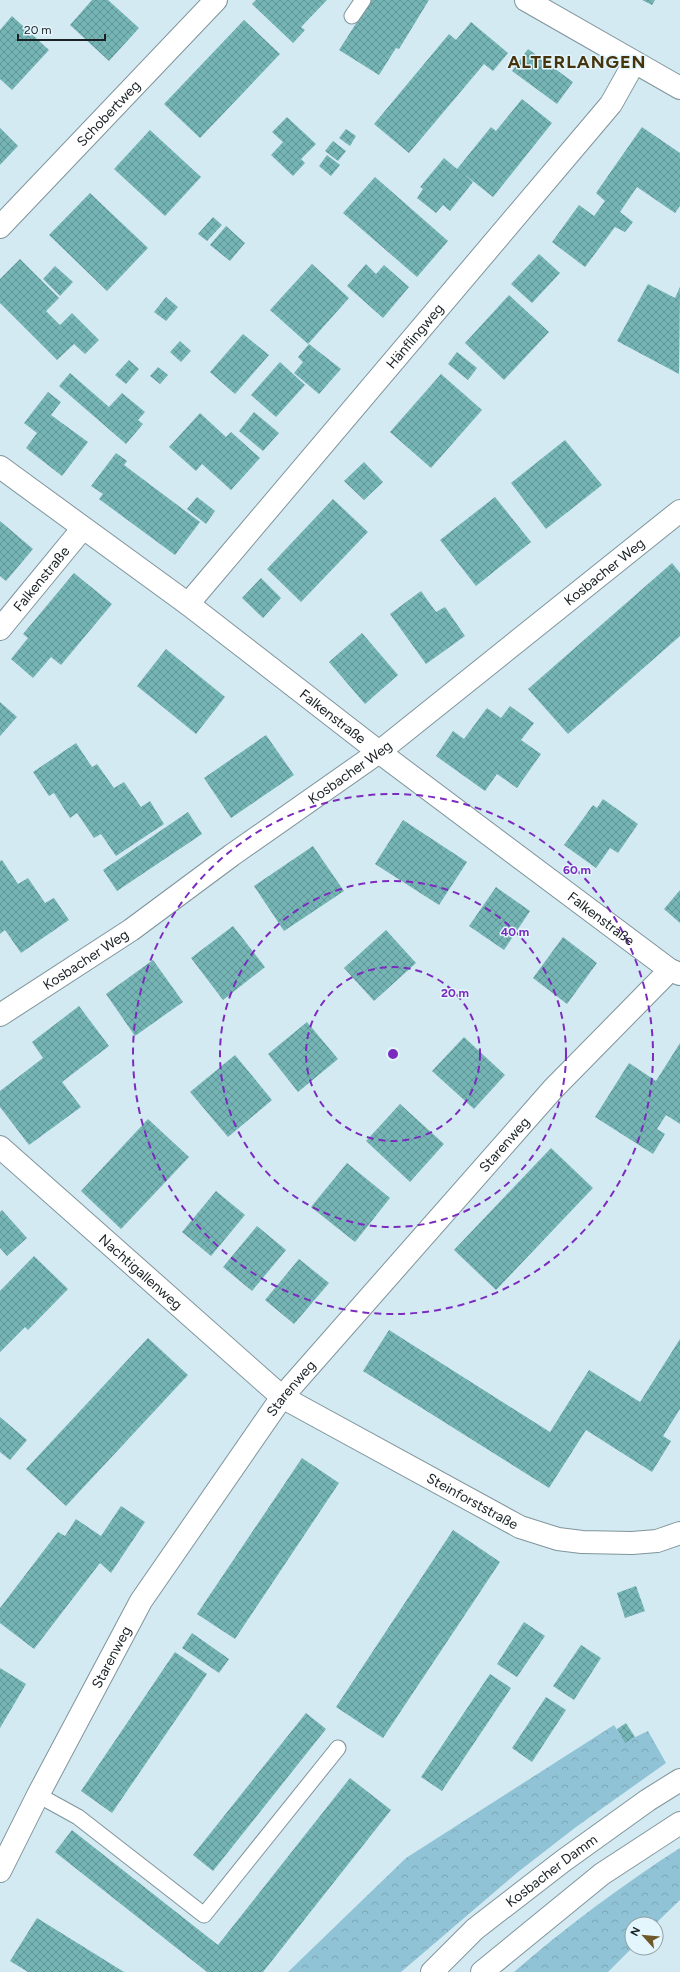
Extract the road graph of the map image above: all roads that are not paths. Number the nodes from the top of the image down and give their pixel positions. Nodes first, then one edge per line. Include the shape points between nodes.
1 (216, 0) edge
2 (363, 0) edge
3 (526, 0) edge
4 (352, 16) dead end
5 (634, 63) junction
6 (680, 88) edge
7 (0, 227) edge
8 (0, 467) edge
9 (680, 511) edge
10 (83, 528) junction
11 (188, 604) junction
12 (0, 629) edge
13 (379, 752) junction
14 (675, 972) edge
15 (1, 1011) edge
16 (0, 1147) edge
17 (282, 1397) junction
18 (680, 1533) edge
19 (338, 1748) dead end
20 (680, 1780) edge
21 (38, 1795) junction
22 (680, 1823) edge
23 (0, 1870) edge
24 (432, 1972) edge
25 (482, 1972) edge

1 - 7 street, Schobertweg
2 - 4 lane
3 - 5 street
5 - 6 street
5 - 11 street, Hänflingweg via 611,104
8 - 10 street, Falkenstraße
9 - 13 street, Kosbacher Weg
10 - 11 street, Falkenstraße
10 - 12 street, Falkenstraße
11 - 13 street, Falkenstraße
13 - 14 street, Falkenstraße
13 - 15 street, Kosbacher Weg via 232,855 131,930
14 - 17 street, Starenweg via 553,1089
16 - 17 street, Nachtigallenweg
17 - 18 street, Steinforststraße via 520,1527 558,1539 582,1542 657,1541
17 - 21 street, Starenweg via 141,1601
19 - 21 lane via 204,1915 78,1817
20 - 24 street, Kosbacher Damm via 562,1861 475,1929
21 - 23 street, Starenweg
22 - 25 street via 602,1874

